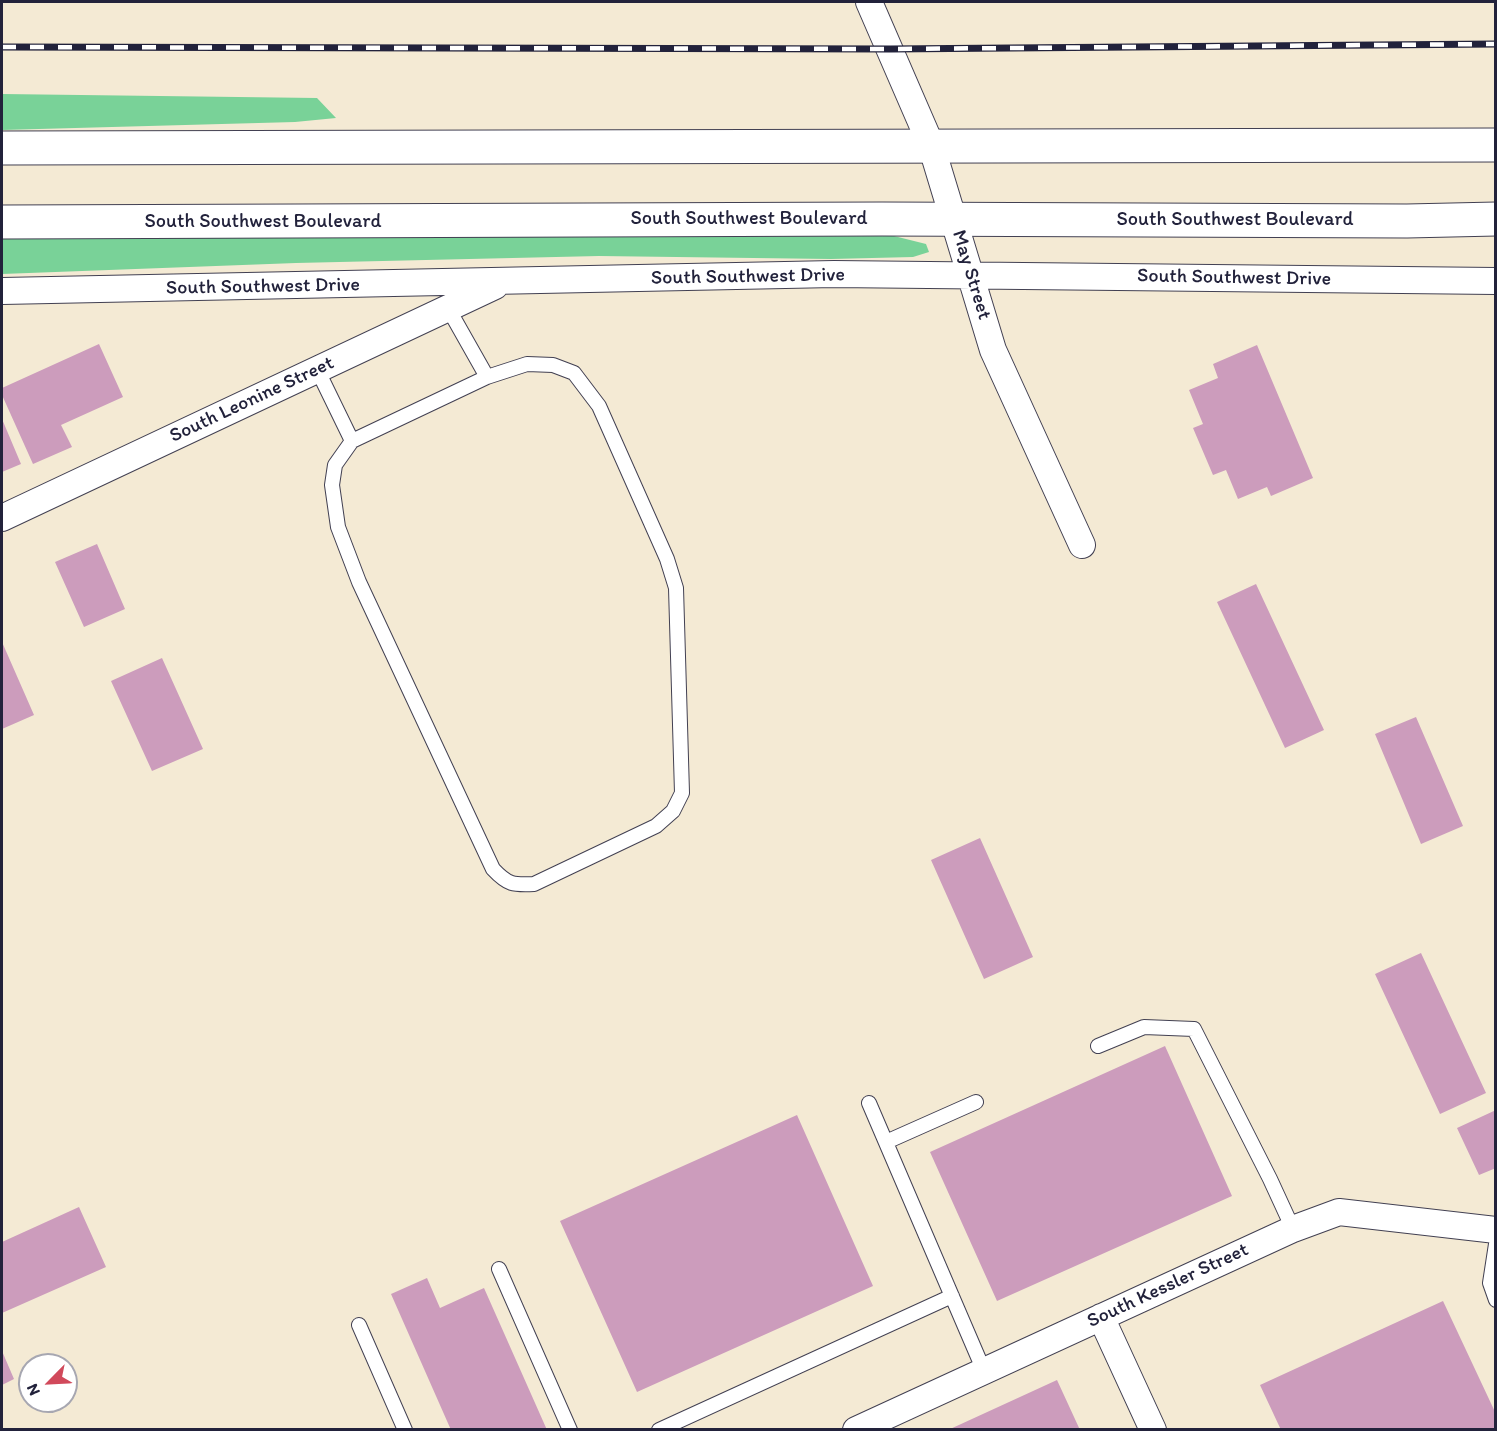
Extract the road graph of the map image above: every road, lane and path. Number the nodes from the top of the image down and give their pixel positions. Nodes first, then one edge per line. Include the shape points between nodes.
1 (869, 2) edge
2 (931, 145) junction
3 (1496, 145) edge
4 (2, 148) edge
5 (954, 219) junction
6 (1496, 219) edge
7 (2, 222) edge
8 (971, 276) junction
9 (1496, 281) edge
10 (503, 282) junction
11 (2, 291) edge
12 (448, 308) junction
13 (317, 369) junction
14 (487, 377) junction
15 (352, 441) junction
16 (2, 518) edge
17 (1082, 545) dead end
18 (1098, 1046) dead end
19 (976, 1102) dead end
20 (869, 1103) dead end
21 (886, 1142) junction
22 (1293, 1228) junction
23 (1496, 1230) edge
24 (1496, 1244) edge
25 (499, 1269) dead end
26 (952, 1296) junction
27 (1496, 1300) edge
28 (1101, 1317) junction
29 (359, 1325) dead end
30 (984, 1371) junction
31 (405, 1430) edge
32 (570, 1430) edge
33 (659, 1430) edge
34 (856, 1430) edge
35 (1153, 1430) edge

1 - 2 street, May Street
2 - 3 main road
2 - 4 main road
2 - 5 street, May Street
5 - 6 main road, South Southwest Boulevard
5 - 7 main road, South Southwest Boulevard
5 - 8 street, May Street
8 - 9 street, South Southwest Drive
8 - 10 street, South Southwest Drive via 822,274
8 - 17 street, May Street via 993,350
10 - 11 street, South Southwest Drive
10 - 12 street, South Leonine Street
12 - 13 street, South Leonine Street
12 - 14 lane
13 - 15 lane
13 - 16 street, South Leonine Street
14 - 15 lane
14 - 15 lane via 527,364 553,365 574,373 598,406 667,559 675,588 682,793 673,811 656,826 534,884 504,881 493,869 359,582 338,527 332,485 335,465
18 - 22 lane via 1144,1027 1194,1029
19 - 21 lane
20 - 21 lane
21 - 26 lane
22 - 23 street, South Kessler Street via 1339,1212
22 - 28 street, South Kessler Street
24 - 27 lane via 1490,1283
25 - 32 lane
26 - 30 lane
26 - 33 lane
28 - 30 street, South Kessler Street
28 - 35 street
29 - 31 lane
30 - 34 street, South Kessler Street

